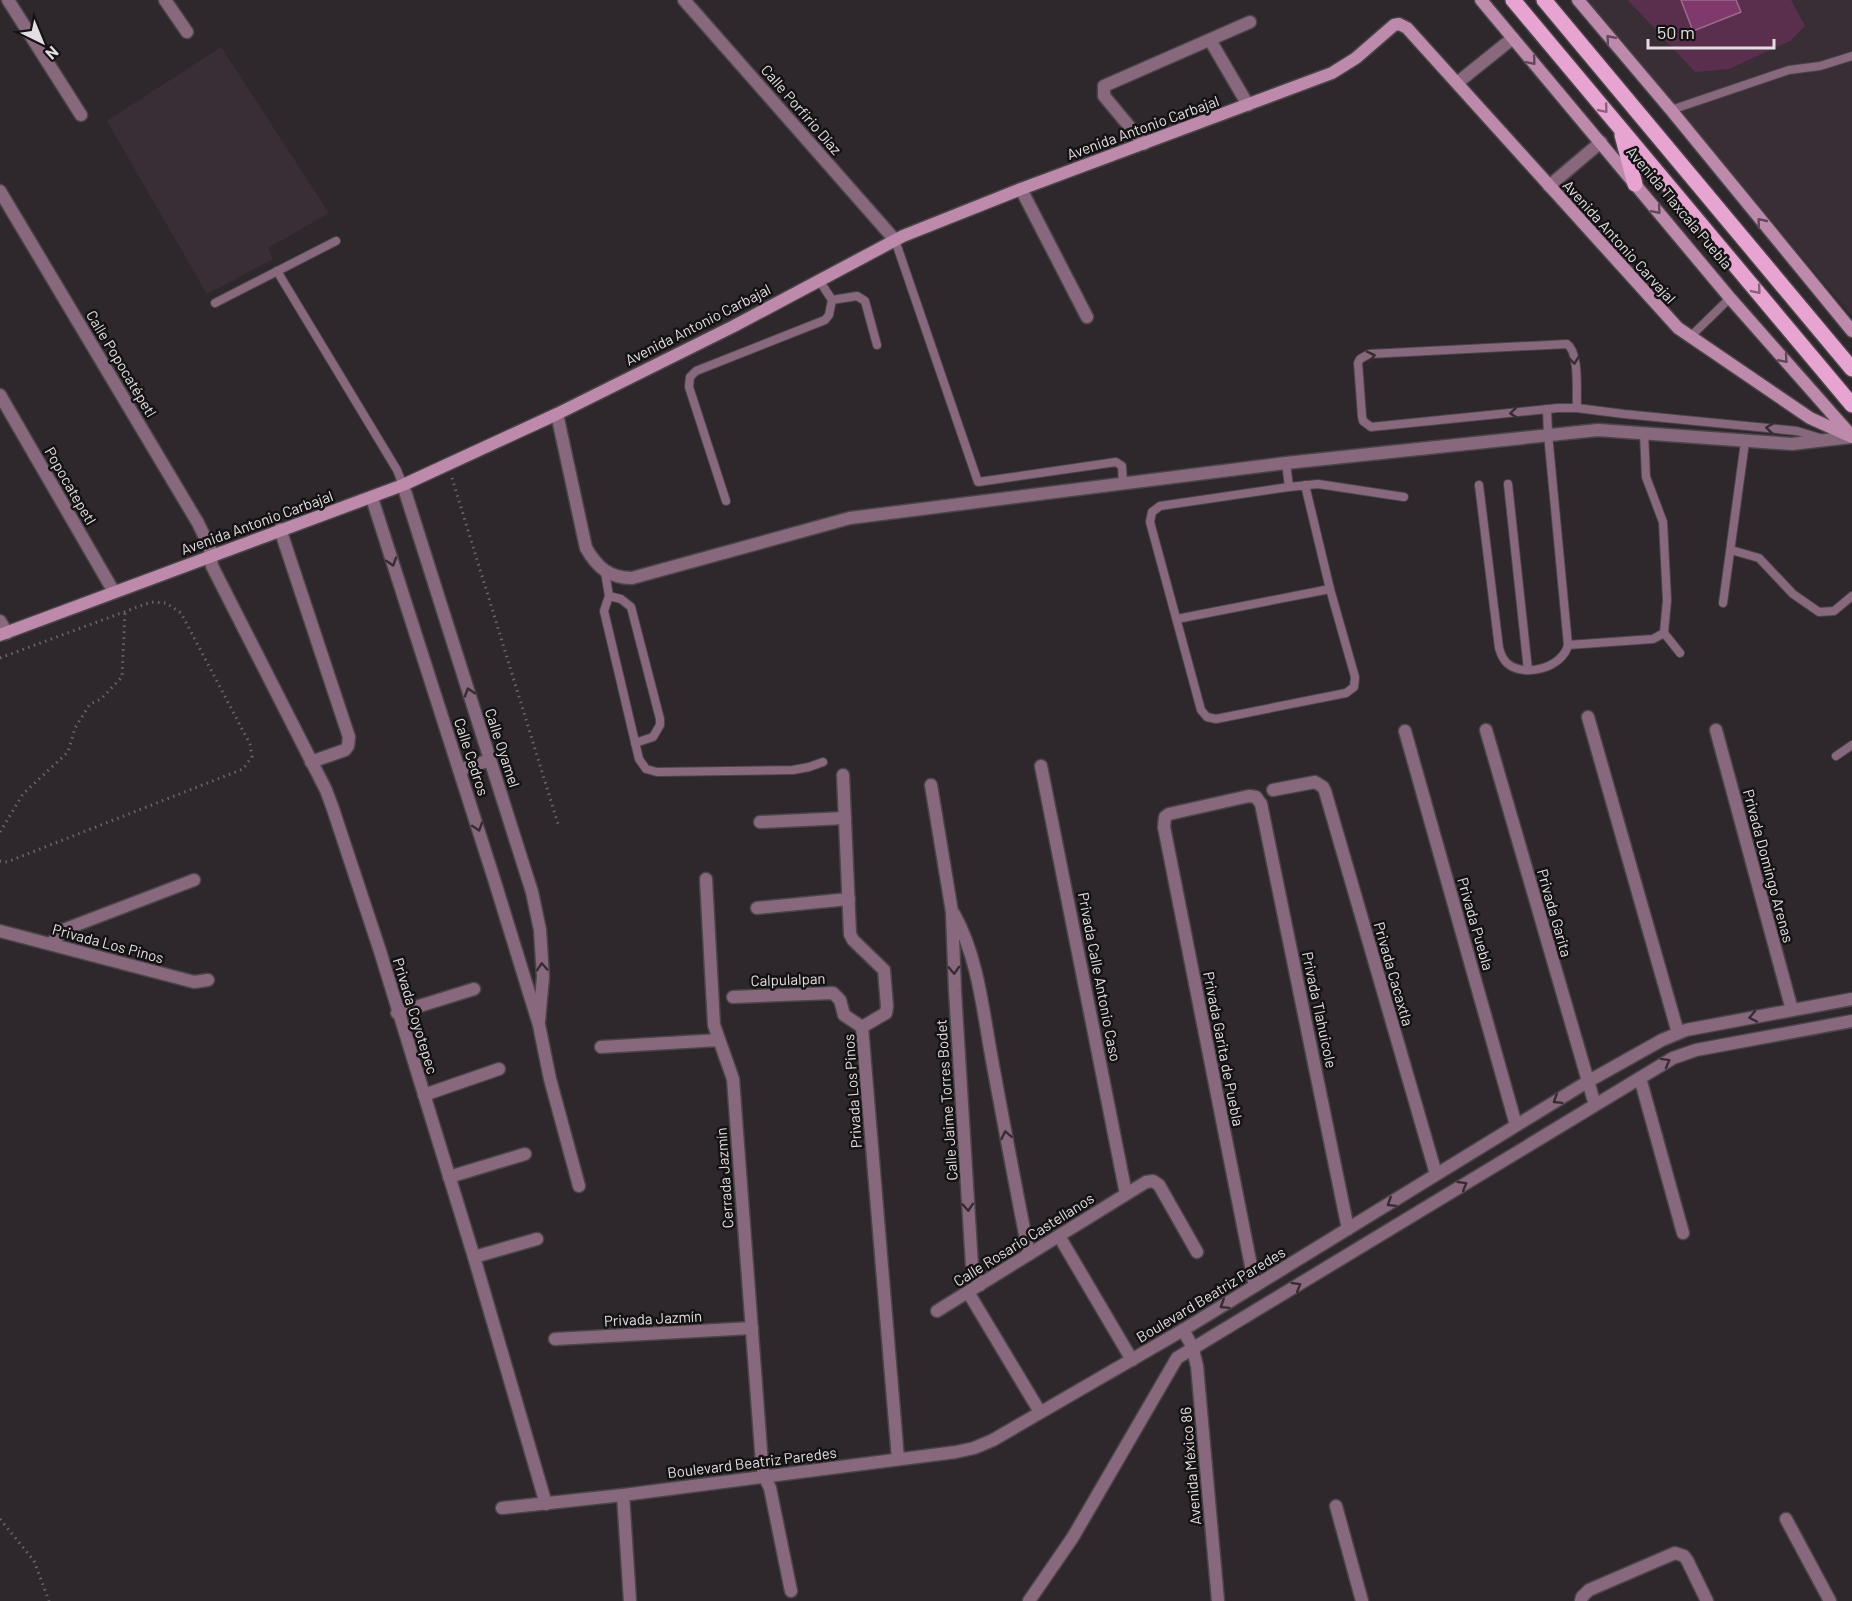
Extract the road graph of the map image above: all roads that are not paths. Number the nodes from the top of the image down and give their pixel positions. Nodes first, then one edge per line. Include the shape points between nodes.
1 (8, 0) edge
2 (165, 0) edge
3 (684, 0) edge
4 (1481, 0) edge
5 (1513, 0) edge
6 (1544, 0) edge
7 (1578, 0) edge
8 (1250, 22) dead end
9 (1399, 24) joint
10 (187, 32) dead end
11 (1513, 38) junction
12 (1210, 40) junction
13 (1852, 56) edge
14 (1457, 83) junction
15 (1248, 105) junction
16 (1671, 110) junction
17 (81, 115) dead end
18 (1620, 129) junction
19 (1601, 142) junction
20 (1144, 144) junction
21 (1635, 184) junction
22 (1549, 186) junction
23 (1021, 189) junction
24 (0, 191) edge
25 (895, 240) junction
26 (336, 241) dead end
27 (277, 271) junction
28 (819, 280) junction
29 (1731, 298) junction
30 (832, 300) junction
31 (215, 303) dead end
32 (1086, 317) dead end
33 (1852, 331) edge
34 (1690, 337) junction
35 (877, 345) dead end
36 (1852, 369) edge
37 (0, 395) edge
38 (1852, 405) edge
39 (1577, 408) junction
40 (1547, 409) junction
41 (557, 414) junction
42 (1644, 433) junction
43 (1548, 434) junction
44 (1852, 436) edge
45 (1827, 440) junction
46 (1745, 442) junction
47 (1286, 463) junction
48 (1123, 484) junction
49 (1508, 484) dead end
50 (403, 485) junction
51 (1305, 485) junction
52 (1479, 485) dead end
53 (1289, 487) junction
54 (1404, 497) dead end
55 (372, 498) junction
56 (726, 501) dead end
57 (280, 529) junction
58 (1731, 550) junction
59 (211, 555) junction
60 (605, 572) junction
61 (1330, 589) junction
62 (114, 592) junction
63 (609, 596) junction
64 (1852, 596) edge
65 (1723, 603) dead end
66 (1178, 619) junction
67 (0, 621) edge
68 (1664, 633) junction
69 (3, 634) edge
70 (1568, 645) junction
71 (1680, 653) dead end
72 (1528, 670) junction
73 (1588, 717) dead end
74 (1486, 730) dead end
75 (1716, 730) dead end
76 (1406, 731) dead end
77 (635, 743) junction
78 (1852, 745) edge
79 (1836, 756) dead end
80 (490, 760) junction
81 (311, 762) junction
82 (823, 762) dead end
83 (1041, 766) dead end
84 (459, 770) junction
85 (843, 776) dead end
86 (931, 785) dead end
87 (1273, 790) dead end
88 (1257, 797) joint
89 (845, 818) junction
90 (760, 822) dead end
91 (706, 879) dead end
92 (194, 880) dead end
93 (849, 899) junction
94 (757, 908) dead end
95 (952, 912) junction
96 (0, 931) edge
97 (51, 944) junction
98 (208, 980) dead end
99 (474, 989) dead end
100 (733, 997) dead end
101 (1852, 999) edge
102 (1792, 1010) junction
103 (398, 1013) junction
104 (1852, 1021) edge
105 (539, 1025) junction
106 (862, 1027) junction
107 (1678, 1033) junction
108 (719, 1040) junction
109 (601, 1047) dead end
110 (499, 1069) dead end
111 (1640, 1078) junction
112 (1587, 1082) junction
113 (424, 1095) junction
114 (1595, 1105) junction
115 (1516, 1125) junction
116 (525, 1154) dead end
117 (1436, 1174) junction
118 (449, 1177) junction
119 (579, 1186) dead end
120 (1126, 1194) junction
121 (1348, 1230) junction
122 (1683, 1233) dead end
123 (1059, 1236) junction
124 (537, 1239) dead end
125 (1197, 1252) dead end
126 (1029, 1254) junction
127 (474, 1257) junction
128 (980, 1285) junction
129 (1255, 1286) junction
130 (968, 1292) junction
131 (937, 1311) dead end
132 (752, 1328) junction
133 (1183, 1330) junction
134 (555, 1339) dead end
135 (1193, 1349) junction
136 (1132, 1360) junction
137 (1040, 1412) junction
138 (898, 1459) junction
139 (764, 1476) junction
140 (622, 1495) junction
141 (546, 1503) junction
142 (1336, 1506) dead end
143 (502, 1508) dead end
144 (1786, 1519) dead end
145 (791, 1591) dead end
146 (1581, 1599) edge
147 (630, 1601) edge
148 (1029, 1601) edge
149 (1218, 1601) edge
150 (1362, 1601) edge
151 (1707, 1601) edge
152 (1830, 1601) edge

1 - 17 street
2 - 10 street
3 - 25 street, Calle Porfirio Díaz
4 - 11 street, Avenida Tlaxcala Puebla
5 -> 18 main road, Avenida Tlaxcala Puebla
6 - 36 main road, Avenida Tlaxcala Puebla
16 -> 7 street
8 - 12 street
9 - 14 street, Avenida Antonio Carvajal
9 - 15 street, Avenida Antonio Carbajal via 1332,73
11 - 14 street
11 -> 19 street, Avenida Tlaxcala Puebla
12 - 15 street
12 - 20 street via 1104,86 1104,96
13 - 16 lane via 1789,70
14 - 22 street, Avenida Antonio Carvajal
15 - 20 street, Avenida Antonio Carbajal
33 -> 16 street
18 - 21 main road
18 -> 38 main road, Avenida Tlaxcala Puebla
19 - 21 street, Avenida Tlaxcala Puebla
19 - 22 street
20 - 23 street, Avenida Antonio Carbajal
21 -> 29 street, Avenida Tlaxcala Puebla
22 - 34 street, Avenida Antonio Carvajal via 1668,318
23 - 25 street, Avenida Antonio Carbajal
23 - 32 street
24 - 59 street, Calle Popocatépetl via 191,512
25 - 28 street, Avenida Antonio Carbajal
25 - 48 lane via 978,482 1116,462 1122,465
26 - 27 lane
27 - 31 lane
27 - 50 lane
28 - 30 lane
28 - 41 street, Avenida Antonio Carbajal
29 - 34 lane
29 -> 44 street, Avenida Tlaxcala Puebla
30 - 35 lane via 857,296 865,301
30 - 56 lane via 829,315 822,322 696,371 690,378 689,387
34 - 44 street, Avenida Antonio Carvajal via 1810,418
37 - 62 street, Popocatepetl
39 - 40 lane
40 -> 39 lane via 1371,427 1363,421 1358,363 1369,354 1567,344 1575,355
45 -> 39 lane via 1779,429
40 - 43 lane
41 - 50 street, Avenida Antonio Carbajal
41 - 60 street via 586,549
42 - 43 street via 1598,430
42 - 46 street
42 - 68 lane via 1646,477 1663,522 1667,600
43 - 47 street
43 - 70 lane
44 - 45 street
45 - 46 street via 1792,444
46 - 58 lane
47 - 48 street
47 - 53 lane
48 - 60 street via 850,518 641,576 622,578
49 - 72 lane
50 - 55 street, Avenida Antonio Carbajal
80 -> 50 street, Calle Oyamel
51 - 53 lane
51 - 54 lane via 1324,484
51 - 61 lane
52 - 72 lane via 1499,648 1509,665
53 - 66 lane via 1160,506 1152,512 1150,522
55 - 57 street, Avenida Antonio Carbajal
55 -> 84 street, Calle Cedros
57 - 59 street, Avenida Antonio Carbajal
57 - 81 street via 349,737 345,750
58 - 64 lane via 1759,558 1793,594 1819,612 1834,611
58 - 65 lane
59 - 62 street, Avenida Antonio Carbajal
59 - 81 street, Privada Coyotepec via 212,566
60 - 63 lane
61 - 66 lane
61 - 66 lane via 1355,677 1354,687 1346,693 1216,719 1201,710
62 - 69 street, Avenida Antonio Carbajal
63 - 77 lane via 604,611
63 - 77 lane via 631,607 660,718 653,737
67 - 69 street
68 - 70 lane via 1653,639
68 - 71 lane
70 - 72 lane via 1553,664
73 - 107 street
74 - 112 street, Privada Garita
75 - 102 street, Privada Domingo Arenas
76 - 115 street, Privada Puebla
77 - 82 lane via 641,764 657,772 793,770
78 - 79 lane
80 - 84 street
105 -> 80 street, Calle Oyamel via 543,977 540,930 532,892
81 - 103 street, Privada Coyotepec via 326,790 351,860
83 - 120 street, Privada Calle Antonio Caso
84 -> 105 street, Calle Cedros
85 - 89 street, Privada Los Pinos
86 - 95 street, Calle Jaime Torres Bodet
87 - 117 street, Privada Cacaxtla via 1310,783 1319,784 1325,791
88 - 121 street, Privada Tlahuicole
88 - 129 street, Privada Garita de Puebla via 1173,812 1165,817 1164,827
89 - 90 street
89 - 93 street, Privada Los Pinos
91 - 108 street, Cerrada Jazmín via 714,1025
92 - 97 street via 63,930
93 - 94 street
93 - 106 street, Privada Los Pinos via 852,939 883,968 885,975 886,1013
126 -> 95 street, Calle Jaime Torres Bodet via 981,999 969,949
95 -> 128 street, Calle Jaime Torres Bodet via 972,1266
96 - 97 street, Privada Los Pinos
97 - 98 street, Privada Los Pinos via 194,982
99 - 103 street
100 - 106 street, Calpulalpan via 833,993 840,1000 844,1015
101 - 102 street, Boulevard Beatriz Paredes
102 -> 107 street, Boulevard Beatriz Paredes
103 - 113 street, Privada Coyotepec
111 -> 104 street via 1685,1052
105 - 119 street
106 - 138 street, Privada Los Pinos
107 - 112 street, Boulevard Beatriz Paredes
108 - 109 street
108 - 132 street, Cerrada Jazmín via 733,1079
110 - 113 street
111 - 114 street
111 - 122 street
112 - 114 street, Privada Garita
112 -> 115 street, Boulevard Beatriz Paredes
113 - 118 street, Privada Coyotepec
135 -> 114 street
115 - 117 street, Boulevard Beatriz Paredes
116 - 118 street
117 -> 121 street, Boulevard Beatriz Paredes
118 - 127 street, Privada Coyotepec
120 - 123 street, Calle Rosario Castellanos
120 - 125 street, Calle Rosario Castellanos via 1146,1182 1157,1183
121 - 129 street, Boulevard Beatriz Paredes
123 - 126 street, Calle Rosario Castellanos
123 - 136 street
124 - 127 street
126 - 128 street, Calle Rosario Castellanos
127 - 141 street, Privada Coyotepec
128 - 130 street, Calle Rosario Castellanos
129 -> 133 street, Boulevard Beatriz Paredes
130 - 131 street, Calle Rosario Castellanos
130 - 137 street
132 - 134 street, Privada Jazmín
132 - 139 street, Cerrada Jazmín
133 - 135 street, Avenida México 86
133 - 136 street, Boulevard Beatriz Paredes
135 - 148 street via 1177,1358 1073,1537
135 - 149 street, Avenida México 86
136 - 137 street, Boulevard Beatriz Paredes
137 - 138 street, Boulevard Beatriz Paredes via 974,1448
138 - 139 street, Boulevard Beatriz Paredes
139 - 140 street, Boulevard Beatriz Paredes
139 - 145 street, Cerrada Jazmín via 770,1488
140 - 141 street, Boulevard Beatriz Paredes
140 - 147 street
141 - 143 street, Boulevard Beatriz Paredes
142 - 150 street
144 - 152 street
146 - 151 street via 1588,1590 1670,1554 1680,1554

